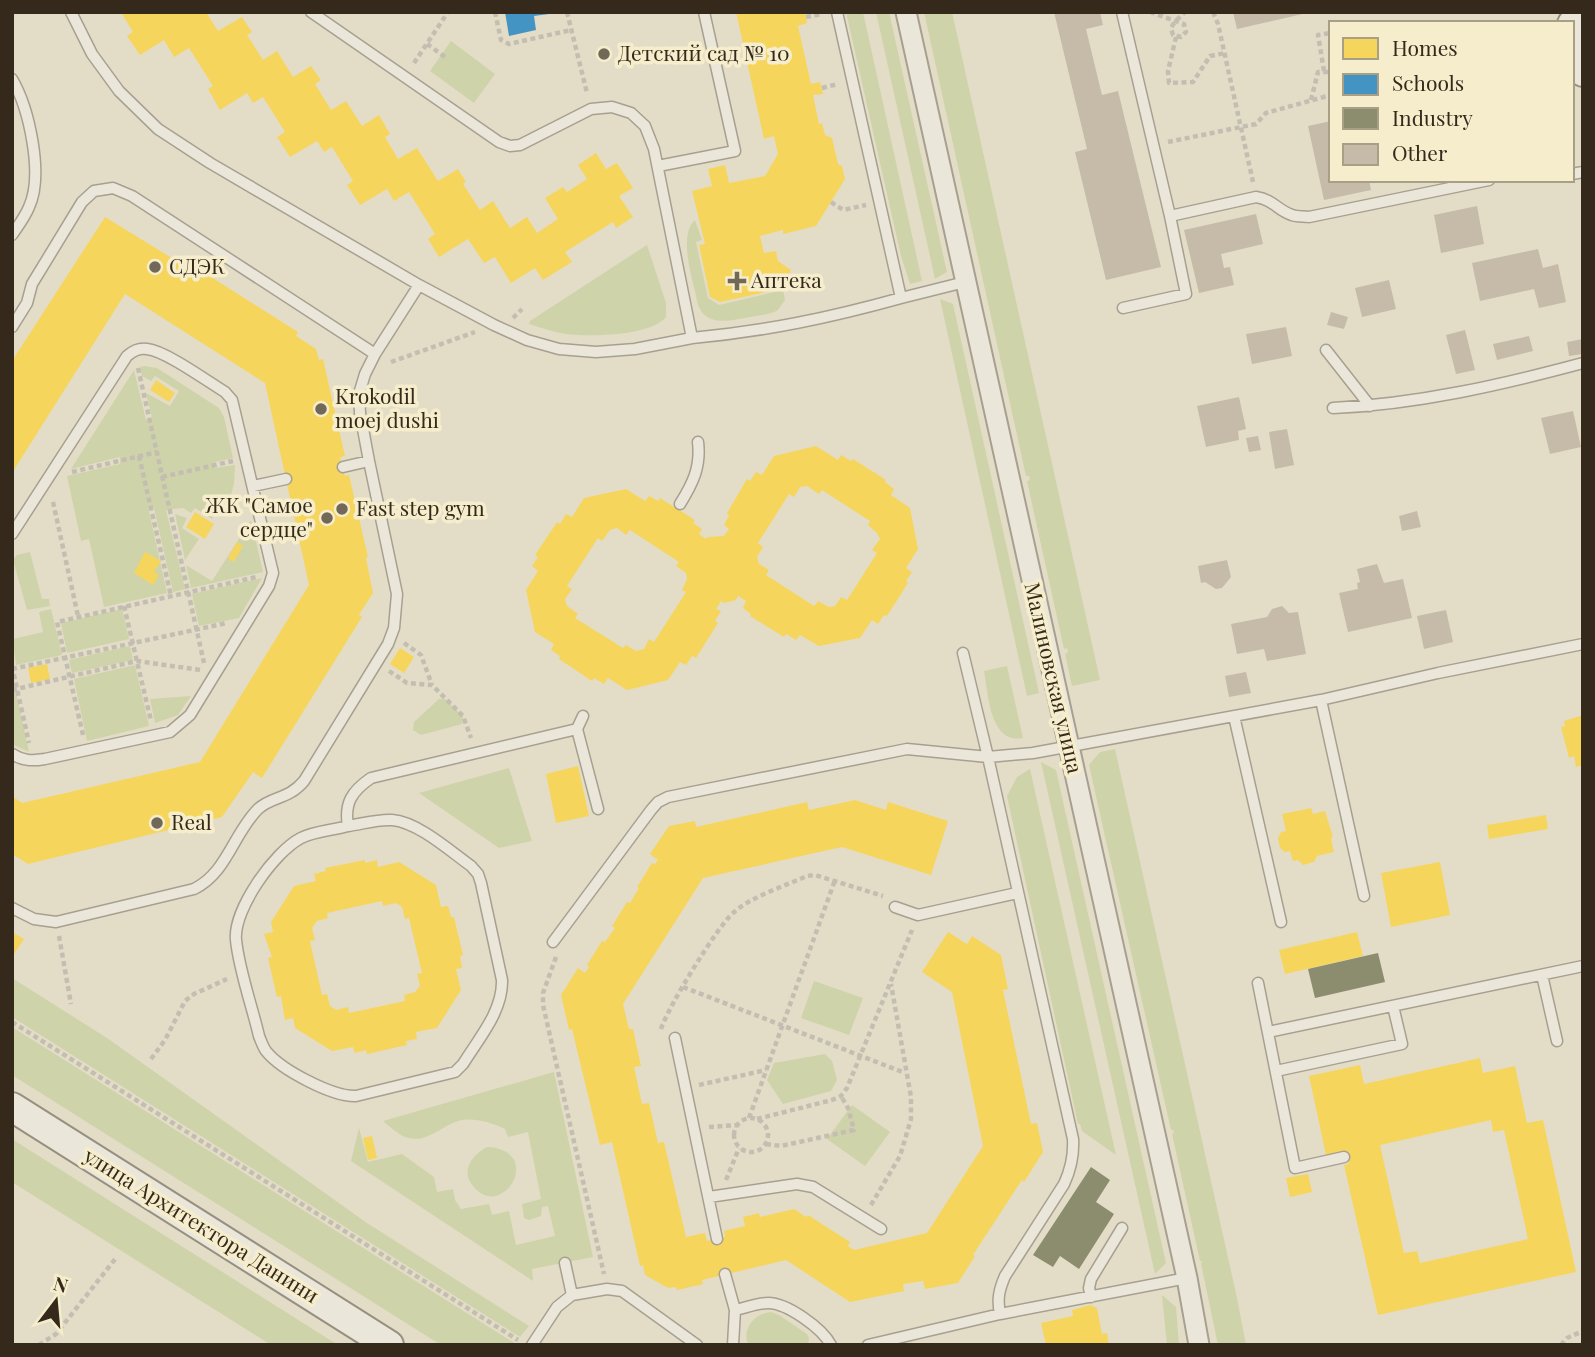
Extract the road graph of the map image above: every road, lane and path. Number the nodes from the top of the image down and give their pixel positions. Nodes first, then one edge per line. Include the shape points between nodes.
1 (71, 12) edge
2 (312, 12) edge
3 (447, 12) edge
4 (495, 12) edge
5 (567, 12) edge
6 (704, 12) edge
7 (830, 12) edge
8 (837, 12) edge
9 (906, 12) edge
10 (1122, 12) edge
11 (1150, 12) edge
12 (1185, 12) edge
13 (1213, 12) edge
14 (806, 17) dead end
15 (1176, 22) junction
16 (571, 30) junction
17 (1329, 33) edge
18 (1574, 33) edge
19 (1177, 37) junction
20 (427, 44) junction
21 (1225, 53) junction
22 (444, 57) dead end
23 (1328, 72) edge
24 (1583, 72) edge
25 (405, 77) junction
26 (12, 79) edge
27 (587, 96) dead end
28 (1329, 96) edge
29 (1311, 100) junction
30 (1241, 127) junction
31 (1153, 145) junction
32 (658, 166) junction
33 (1479, 182) edge
34 (1256, 197) junction
35 (831, 202) dead end
36 (880, 202) junction
37 (1170, 216) junction
38 (12, 235) edge
39 (965, 282) junction
40 (419, 285) junction
41 (901, 298) junction
42 (1123, 309) dead end
43 (12, 327) edge
44 (484, 329) dead end
45 (692, 338) junction
46 (136, 349) junction
47 (1326, 350) dead end
48 (380, 357) junction
49 (1583, 363) edge
50 (1370, 406) junction
51 (1333, 408) dead end
52 (698, 442) dead end
53 (157, 452) junction
54 (139, 456) junction
55 (247, 458) junction
56 (369, 461) junction
57 (56, 465) junction
58 (343, 467) dead end
59 (162, 477) junction
60 (286, 479) dead end
61 (46, 481) junction
62 (253, 486) junction
63 (680, 504) dead end
64 (12, 534) edge
65 (274, 573) junction
66 (188, 592) junction
67 (171, 596) junction
68 (124, 606) junction
69 (78, 616) junction
70 (250, 619) junction
71 (197, 629) junction
72 (392, 634) junction
73 (133, 642) junction
74 (1583, 644) edge
75 (963, 653) dead end
76 (65, 657) junction
77 (137, 661) junction
78 (377, 662) junction
79 (12, 668) edge
80 (69, 677) junction
81 (432, 685) junction
82 (15, 690) edge
83 (1321, 700) junction
84 (583, 716) dead end
85 (1234, 716) junction
86 (577, 729) junction
87 (154, 735) junction
88 (1068, 746) junction
89 (86, 750) junction
90 (477, 753) junction
91 (12, 754) edge
92 (988, 757) junction
93 (33, 761) junction
94 (598, 809) dead end
95 (348, 826) junction
96 (835, 880) junction
97 (1017, 893) junction
98 (1364, 895) dead end
99 (895, 907) joint
100 (12, 908) edge
101 (918, 915) junction
102 (1281, 922) dead end
103 (553, 942) joint
104 (62, 953) dead end
105 (1583, 967) edge
106 (243, 971) junction
107 (1542, 975) junction
108 (1258, 983) dead end
109 (891, 984) junction
110 (683, 987) junction
111 (71, 1004) dead end
112 (1393, 1006) junction
113 (12, 1022) edge
114 (782, 1026) junction
115 (1268, 1032) junction
116 (661, 1038) dead end
117 (675, 1038) dead end
118 (1557, 1041) dead end
119 (861, 1057) junction
120 (151, 1059) dead end
121 (766, 1070) junction
122 (1276, 1072) junction
123 (905, 1073) junction
124 (685, 1088) junction
125 (841, 1096) junction
126 (12, 1107) edge
127 (749, 1118) junction
128 (757, 1119) junction
129 (766, 1144) junction
130 (738, 1147) junction
131 (1344, 1157) dead end
132 (723, 1194) junction
133 (709, 1197) junction
134 (863, 1217) junction
135 (1122, 1228) dead end
136 (881, 1229) dead end
137 (717, 1239) dead end
138 (116, 1258) dead end
139 (565, 1263) dead end
140 (725, 1274) dead end
141 (1187, 1278) junction
142 (607, 1289) junction
143 (572, 1296) junction
144 (1091, 1297) junction
145 (735, 1310) junction
146 (1000, 1314) junction
147 (1583, 1331) edge
148 (900, 1341) edge
149 (521, 1342) dead end
150 (38, 1345) edge
151 (389, 1345) edge
152 (532, 1345) edge
153 (697, 1345) edge
154 (733, 1345) edge
155 (831, 1345) edge
156 (868, 1345) edge
157 (1199, 1345) edge
158 (1561, 1345) edge

1 - 40 lane via 105,73 158,129
2 - 25 lane
3 - 20 path
4 - 16 path via 501,40 509,44
5 - 16 path
6 - 32 lane via 735,151
7 - 14 path
8 - 36 lane
9 - 39 street, Малиновская улица
10 - 31 lane
11 - 15 path
12 - 15 path
13 - 21 path
15 - 19 path via 1171,32
15 - 19 path via 1186,27 1184,35
16 - 27 path
17 - 23 path via 1318,36
18 - 24 street
19 - 21 path via 1169,83 1193,82 1210,56
20 - 22 path
20 - 25 path
21 - 30 path
23 - 29 path via 1318,72
25 - 32 lane via 510,146 591,109 612,107 631,113 645,126
26 - 38 lane via 29,125 36,180 30,206
28 - 29 path
29 - 30 path via 1265,113 1256,124
30 - 31 path
30 - 34 path
31 - 37 lane
32 - 45 lane
33 - 34 lane via 1310,217 1293,215 1269,199
34 - 37 lane
35 - 36 path via 843,210
36 - 41 lane
37 - 42 lane via 1186,295
39 - 41 lane
39 - 88 street, Малиновская улица
40 - 45 lane via 494,325 559,349 635,349
40 - 48 lane
41 - 45 lane via 839,316
43 - 48 lane via 32,284 82,202 94,191 113,188
44 - 48 path via 389,362
46 - 53 path
46 - 55 lane via 160,353 225,392 236,410
46 - 57 lane
47 - 50 lane
48 - 56 lane via 365,374 359,394
49 - 50 lane via 1402,404
50 - 51 lane
52 - 63 lane via 697,472
53 - 54 path
53 - 59 path
54 - 57 path via 69,472
54 - 67 path
55 - 59 path
55 - 62 lane
56 - 58 lane
56 - 72 lane via 397,594
57 - 61 lane
59 - 66 path
60 - 62 lane
61 - 64 lane
61 - 69 path
62 - 65 lane
65 - 66 path
65 - 70 lane
66 - 67 path
66 - 71 path
67 - 68 path
68 - 69 path
68 - 73 path
69 - 76 path via 57,622
70 - 71 path
70 - 87 lane via 190,715 170,732
71 - 73 path
71 - 77 path via 206,671
72 - 78 lane
72 - 81 path via 421,655
73 - 76 path
73 - 77 path
74 - 83 lane
75 - 92 lane
76 - 79 path
76 - 80 path
77 - 80 path
77 - 87 path
78 - 81 path via 407,683
78 - 100 lane via 304,781 296,791 260,807 207,883 194,890 57,922 34,919
79 - 82 path
80 - 82 path
80 - 89 path
81 - 90 path via 463,716
82 - 93 path
83 - 85 lane
83 - 98 lane
84 - 86 lane
85 - 88 lane
85 - 102 lane
86 - 90 lane
86 - 94 lane
87 - 89 lane
88 - 92 lane
88 - 141 street, Малиновская улица
89 - 93 lane
90 - 95 lane via 371,778 349,799
91 - 93 lane
92 - 97 lane
92 - 103 lane via 907,749 668,797 651,810
95 - 106 lane via 301,837 265,872 240,912 236,940
95 - 106 lane via 402,821 478,874 503,993 463,1064 445,1076 356,1096 332,1093 265,1050
96 - 99 path via 892,899
96 - 110 path via 807,876 734,912
96 - 114 path
97 - 101 lane
97 - 146 lane via 1073,1154 1064,1184 1005,1276 999,1290
99 - 101 lane
101 - 109 path
103 - 142 path via 556,960 547,978 543,1005
104 - 111 path
105 - 107 lane
106 - 120 path via 189,997
107 - 112 lane
107 - 118 lane
108 - 115 lane
109 - 119 path
109 - 123 path
110 - 114 path
110 - 116 path via 665,1018
112 - 115 lane
112 - 122 lane via 1402,1044
113 - 149 path
114 - 119 path
114 - 121 path
115 - 122 lane
117 - 124 lane
119 - 123 path
119 - 125 path
121 - 124 path
121 - 127 path
122 - 131 lane via 1295,1168
123 - 134 path via 911,1097 906,1140
124 - 133 lane
125 - 128 path
125 - 129 path via 854,1130 781,1146
126 - 151 street, улица Архитектора Данини
127 - 128 path
127 - 130 path via 735,1129
128 - 129 path via 768,1129
129 - 130 path via 753,1153
130 - 132 path
132 - 133 lane
132 - 134 lane via 797,1184 813,1187
133 - 137 lane
134 - 136 lane
135 - 144 lane via 1091,1279
138 - 150 path via 56,1334
139 - 143 lane
140 - 145 lane
141 - 144 lane
141 - 157 street, Малиновская улица
142 - 143 lane
142 - 153 lane via 622,1291
143 - 152 lane via 557,1307
144 - 146 lane
145 - 154 lane
145 - 155 lane via 776,1303 822,1332
146 - 148 lane
147 - 158 path
148 - 156 lane

